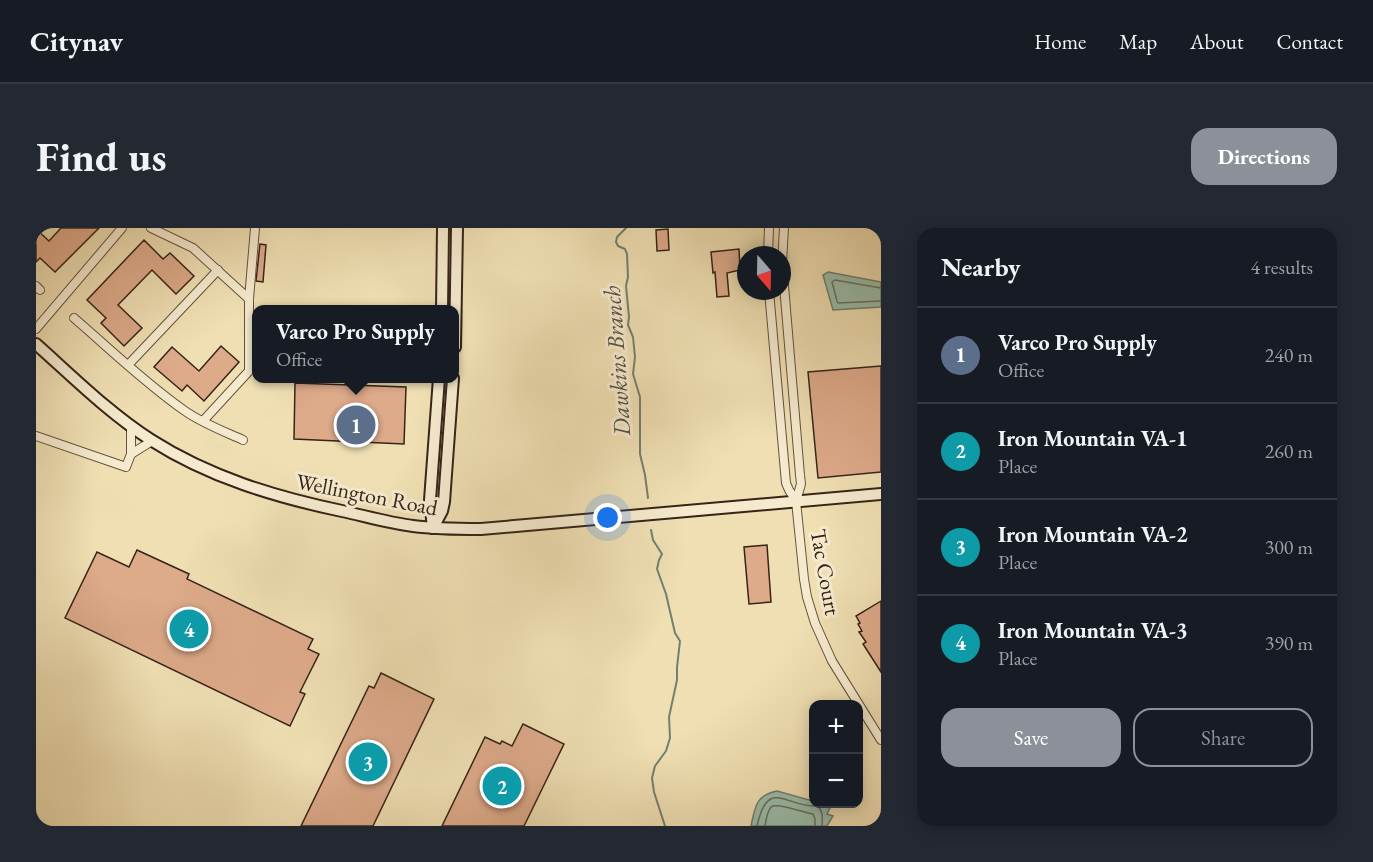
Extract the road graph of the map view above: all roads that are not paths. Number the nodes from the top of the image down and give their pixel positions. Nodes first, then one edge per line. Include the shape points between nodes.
1 (122, 228) edge
2 (151, 228) edge
3 (255, 228) edge
4 (443, 228) edge
5 (457, 228) edge
6 (769, 228) edge
7 (784, 228) edge
8 (443, 246) junction
9 (457, 246) junction
10 (768, 246) edge
11 (218, 270) junction
12 (249, 299) junction
13 (770, 300) edge
14 (442, 305) edge
15 (456, 305) edge
16 (74, 318) dead end
17 (36, 328) edge
18 (36, 344) edge
19 (128, 364) junction
20 (439, 383) edge
21 (453, 383) edge
22 (203, 421) junction
23 (131, 426) junction
24 (36, 436) edge
25 (243, 440) dead end
26 (153, 441) junction
27 (131, 454) junction
28 (881, 494) edge
29 (796, 501) junction
30 (434, 528) junction
31 (881, 740) edge

1 - 17 street
2 - 11 street via 193,248
3 - 12 street
4 - 8 main road
5 - 9 main road
6 - 10 street
7 - 29 street via 782,262 801,484
8 - 9 main road
8 - 14 main road
9 - 15 main road
11 - 12 street
11 - 19 street
12 - 22 street via 249,371
13 - 29 street via 786,483
16 - 19 street
18 - 23 main road, Wellington Road
19 - 22 street via 186,412
20 - 30 main road via 430,500
21 - 30 main road via 444,502
22 - 25 street
23 - 26 main road, Wellington Road
23 - 27 street
24 - 27 street via 126,467
26 - 27 street
26 - 30 main road, Wellington Road via 258,490 348,513
28 - 29 main road, Wellington Road
29 - 30 main road, Wellington Road via 481,529
29 - 31 street, Tac Court via 804,579 815,623 832,661

